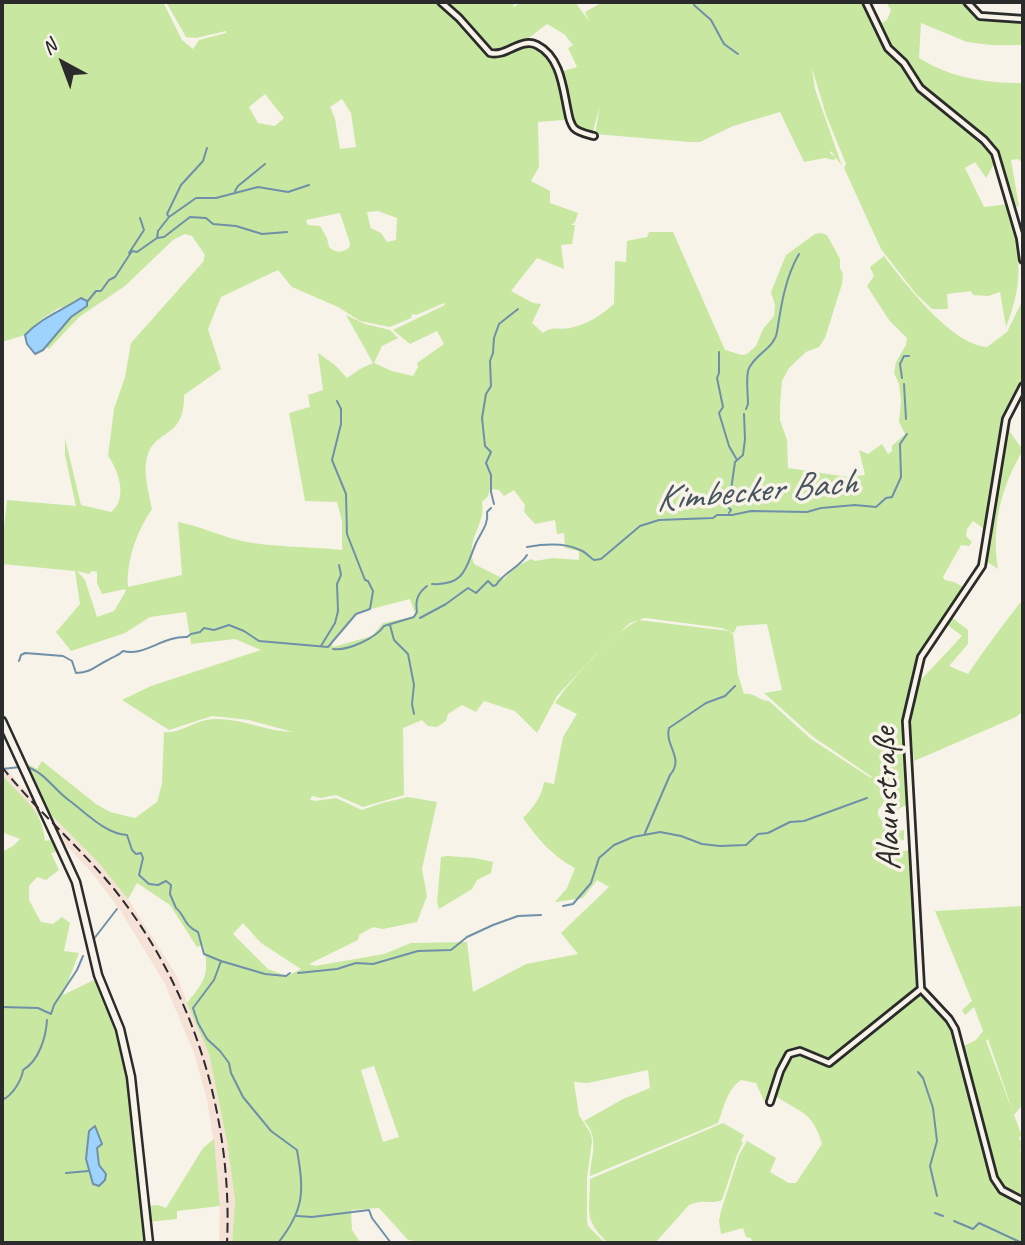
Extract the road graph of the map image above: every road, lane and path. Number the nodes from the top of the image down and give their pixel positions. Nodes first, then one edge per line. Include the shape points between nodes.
1 (441, 2) edge
2 (866, 2) edge
3 (967, 2) edge
4 (1023, 19) edge
5 (594, 136) dead end
6 (1023, 260) edge
7 (1023, 386) edge
8 (2, 721) edge
9 (921, 989) junction
10 (770, 1102) dead end
11 (1023, 1201) edge
12 (149, 1243) edge

1 - 5 street via 490,53 497,55 525,43 547,52 559,71 571,123 578,131
2 - 6 street via 888,48 904,62 920,88 995,153
3 - 4 street via 980,16
7 - 9 street, Alaunstraße via 1006,419 982,566 920,657 906,721
8 - 12 main road via 76,882 98,975 127,1053
9 - 10 street via 829,1062 800,1051 789,1054
9 - 11 street via 955,1029 998,1185

